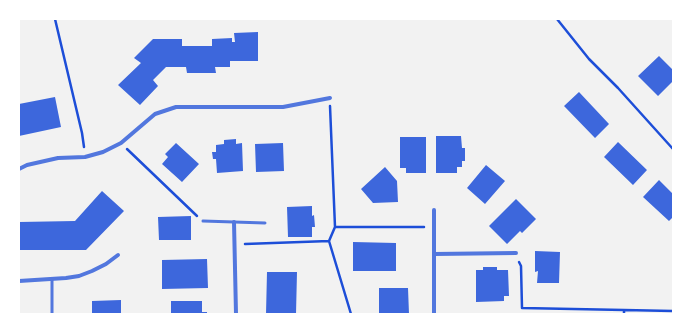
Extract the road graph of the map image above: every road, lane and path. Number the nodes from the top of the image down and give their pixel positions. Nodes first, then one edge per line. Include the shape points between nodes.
1 (55, 19) edge
2 (556, 19) edge
3 (330, 98) joint
4 (121, 143) junction
5 (673, 149) edge
6 (85, 157) junction
7 (19, 169) edge
8 (434, 210) dead end
9 (203, 221) joint
10 (234, 222) junction
11 (264, 223) dead end
12 (335, 227) junction
13 (434, 228) junction
14 (329, 241) junction
15 (234, 244) junction
16 (516, 253) joint
17 (434, 254) junction
18 (118, 255) dead end
19 (52, 279) junction
20 (19, 281) edge
21 (624, 310) junction
22 (673, 311) edge
23 (52, 314) edge
24 (236, 314) edge
25 (351, 314) edge
26 (434, 314) edge
27 (624, 314) edge

1 - 6 path via 82,133
2 - 5 path via 589,59
3 - 4 street via 283,107 176,106 155,114
3 - 12 path
4 - 6 street
4 - 9 path
6 - 7 street via 58,158
8 - 13 street
9 - 10 lane
10 - 11 lane
10 - 15 street
12 - 13 path
12 - 14 path
13 - 17 street
14 - 15 path
14 - 25 path
15 - 24 street
16 - 17 street
16 - 21 path via 521,266 522,308
17 - 26 street
18 - 19 street via 92,271
19 - 20 street
19 - 23 lane
21 - 22 path
21 - 27 path

